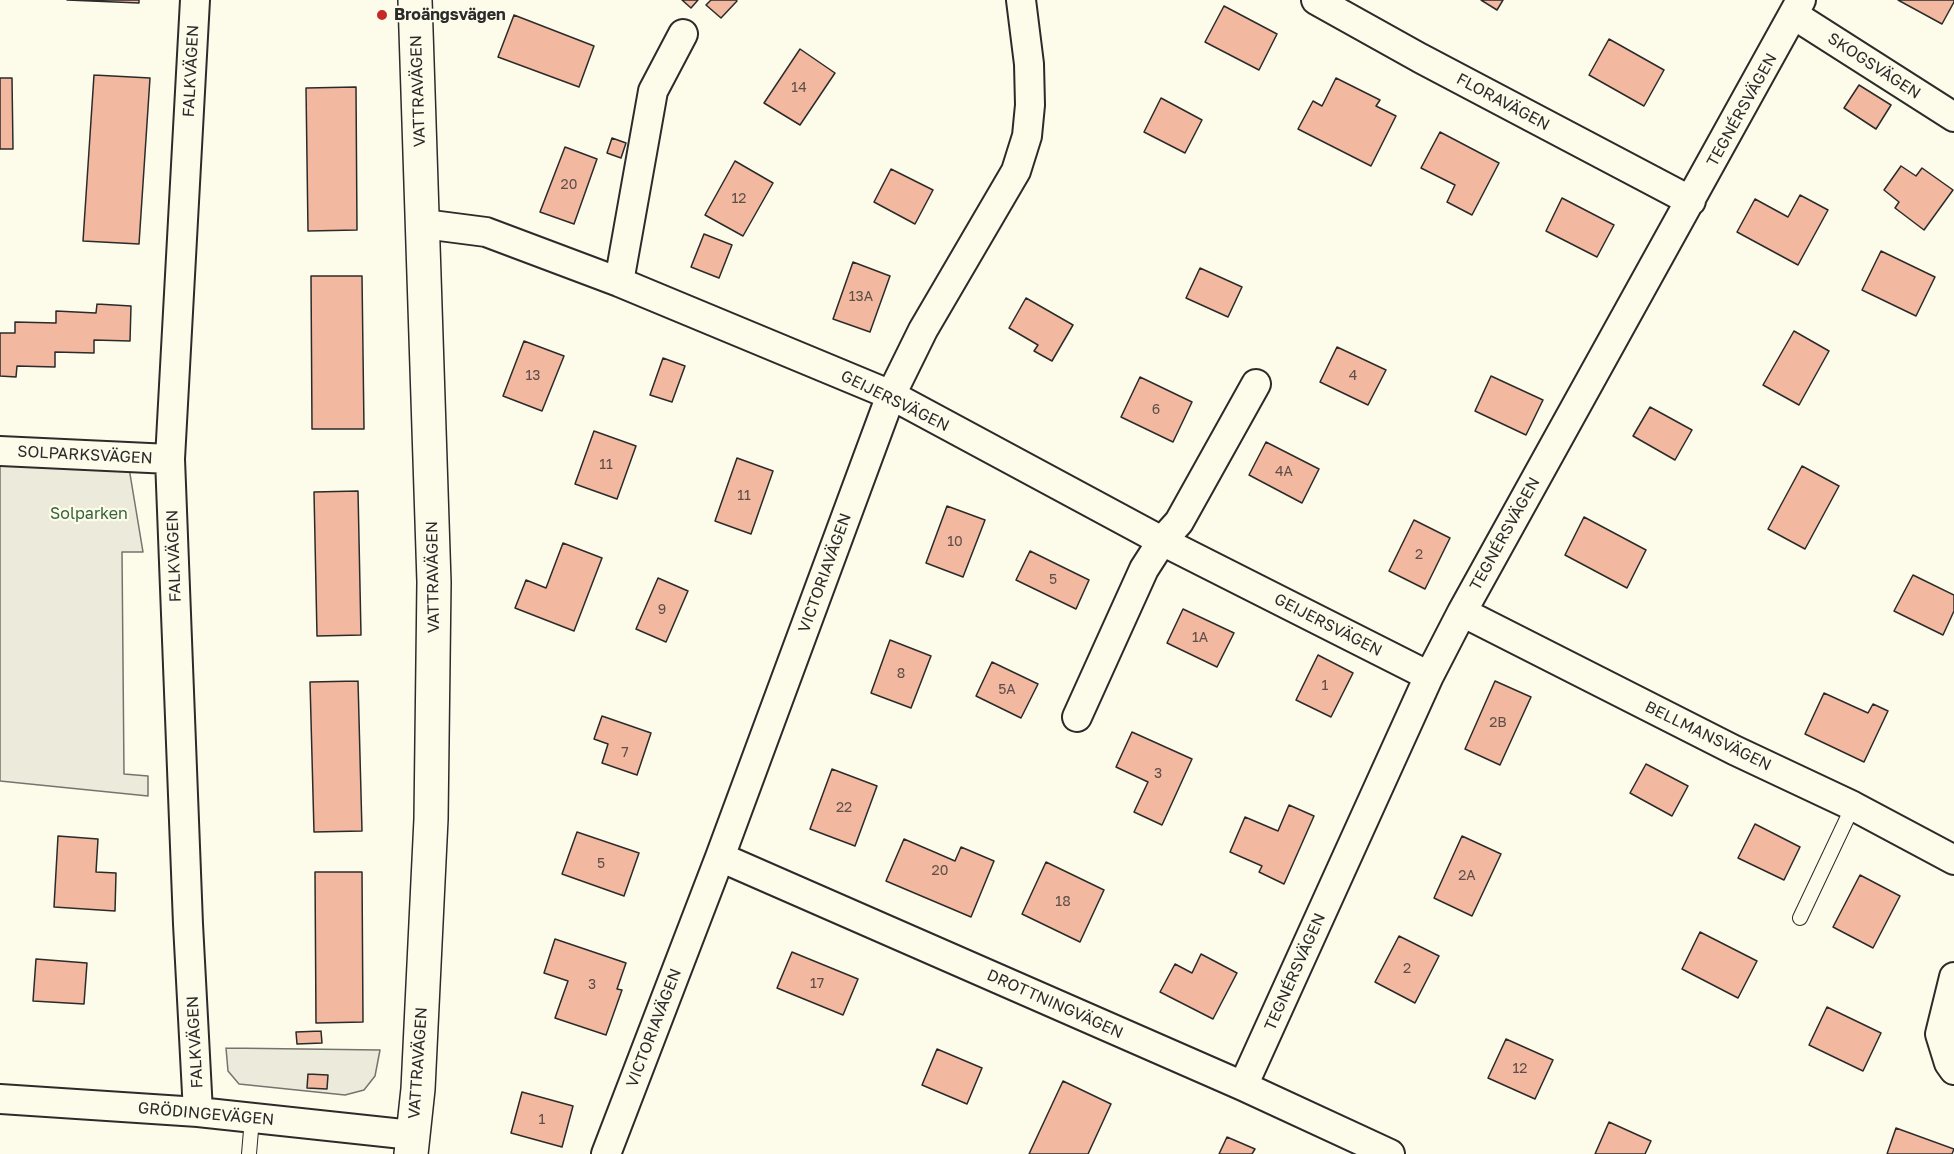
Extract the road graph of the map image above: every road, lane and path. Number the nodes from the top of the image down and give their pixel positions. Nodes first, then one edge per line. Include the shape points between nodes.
1 (195, 0) edge
2 (415, 0) edge
3 (1021, 0) edge
4 (1316, 0) edge
5 (1798, 8) edge
6 (683, 34) dead end
7 (1954, 117) edge
8 (1691, 201) junction
9 (423, 224) junction
10 (618, 282) junction
11 (1256, 384) dead end
12 (891, 395) junction
13 (0, 451) edge
14 (170, 459) junction
15 (1162, 541) junction
16 (1462, 612) junction
17 (1430, 676) junction
18 (1077, 717) dead end
19 (1853, 806) junction
20 (720, 857) junction
21 (1954, 860) edge
22 (1800, 918) dead end
23 (1954, 976) edge
24 (1954, 1070) edge
25 (1243, 1086) junction
26 (0, 1099) edge
27 (198, 1113) junction
28 (252, 1118) junction
29 (412, 1144) edge
30 (249, 1154) edge
31 (606, 1154) edge
32 (1390, 1154) edge

1 - 14 street, FALKVÄGEN
2 - 9 street, VATTRAVÄGEN
3 - 12 street, VICTORIAVÄGEN via 1029,64 1028,136 1016,171 923,330
4 - 8 street, FLORAVÄGEN
5 - 7 street, SKOGSVÄGEN
5 - 8 street, TEGNÉRSVÄGEN
6 - 10 street via 653,91
8 - 16 street, TEGNÉRSVÄGEN
9 - 10 street, GEIJERSVÄGEN via 486,232
9 - 29 street, VATTRAVÄGEN via 434,704 426,942
10 - 12 street, GEIJERSVÄGEN
11 - 15 street via 1179,522
12 - 15 street, GEIJERSVÄGEN
12 - 20 street, VICTORIAVÄGEN
13 - 14 street, SOLPARKSVÄGEN
14 - 27 street, FALKVÄGEN
15 - 17 street, GEIJERSVÄGEN
15 - 18 street via 1144,569
16 - 17 street, TEGNÉRSVÄGEN
16 - 19 street, BELLMANSVÄGEN
17 - 25 street, TEGNÉRSVÄGEN
19 - 21 street, BELLMANSVÄGEN
19 - 22 lane
20 - 25 street, DROTTNINGVÄGEN
20 - 31 street, VICTORIAVÄGEN
23 - 24 street via 1940,1034 1948,1063
25 - 32 street, DROTTNINGVÄGEN
26 - 27 street, GRÖDINGEVÄGEN
27 - 28 street, GRÖDINGEVÄGEN
28 - 29 street, GRÖDINGEVÄGEN
28 - 30 lane

